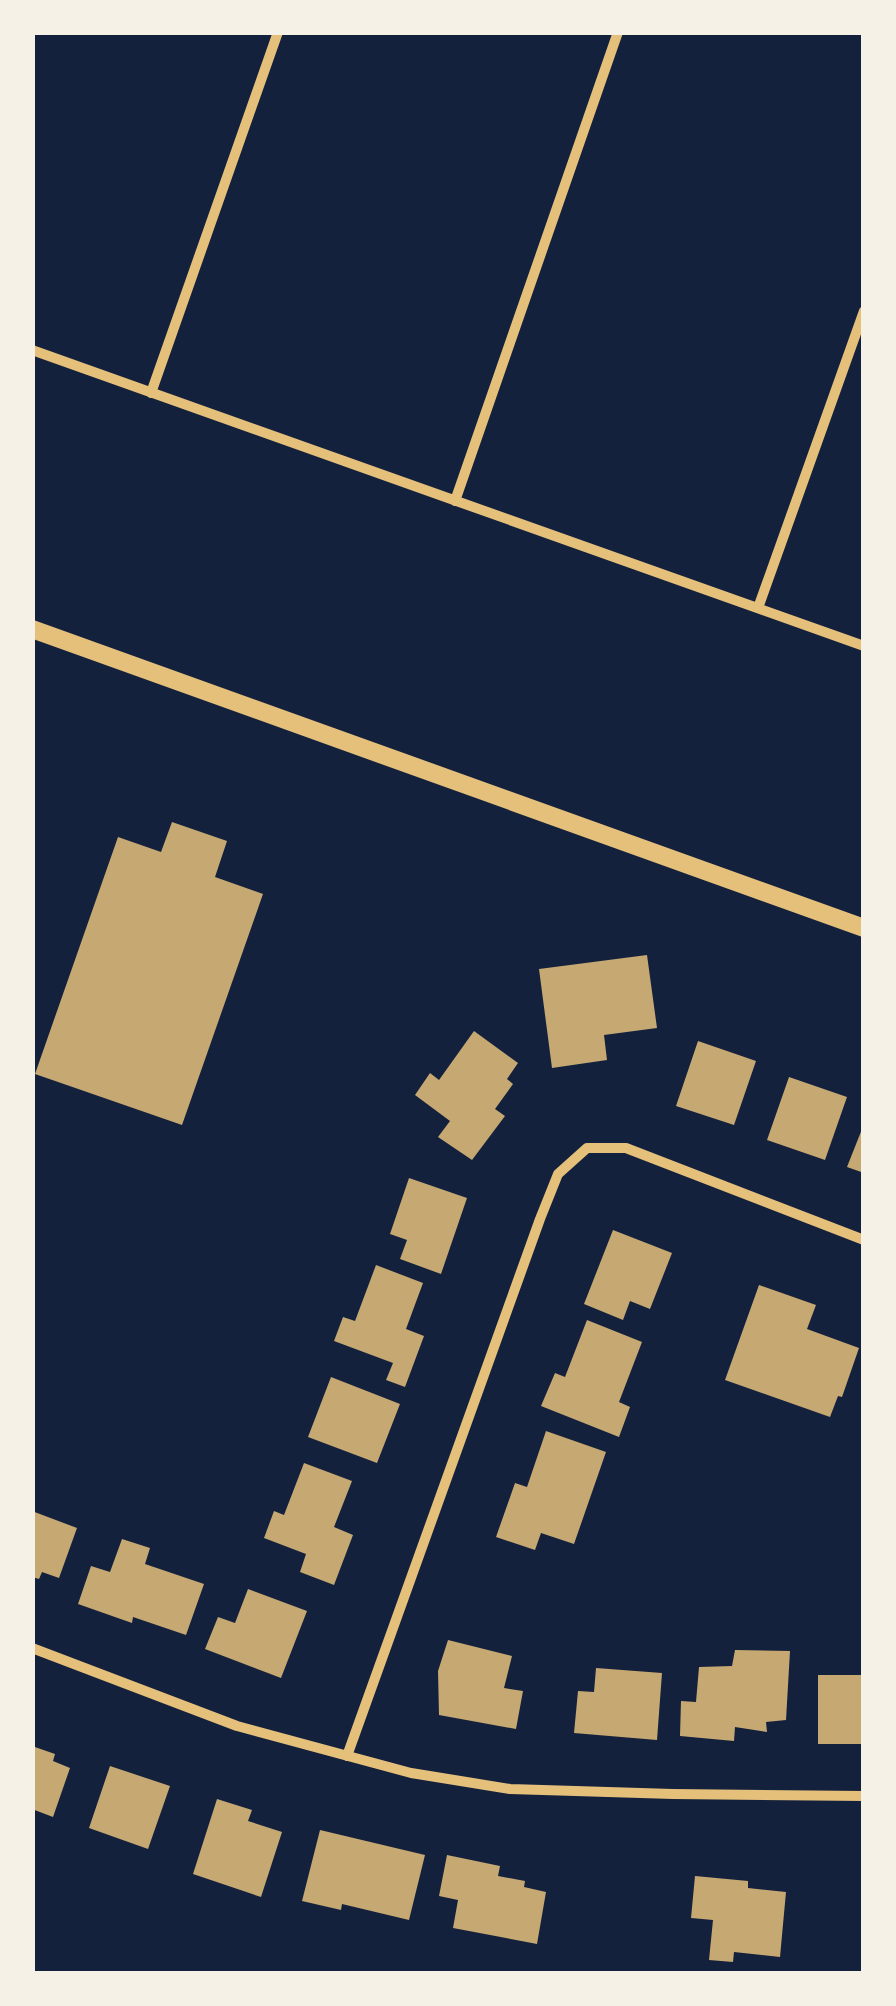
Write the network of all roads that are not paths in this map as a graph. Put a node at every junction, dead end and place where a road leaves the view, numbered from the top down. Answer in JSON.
{"nodes":[{"id":1,"x":278,"y":32,"type":"edge"},
{"id":2,"x":618,"y":32,"type":"edge"},
{"id":3,"x":864,"y":311,"type":"edge"},
{"id":4,"x":32,"y":350,"type":"edge"},
{"id":5,"x":151,"y":392,"type":"junction"},
{"id":6,"x":455,"y":501,"type":"junction"},
{"id":7,"x":758,"y":608,"type":"junction"},
{"id":8,"x":32,"y":629,"type":"edge"},
{"id":9,"x":864,"y":646,"type":"edge"},
{"id":10,"x":864,"y":928,"type":"edge"},
{"id":11,"x":864,"y":1240,"type":"edge"},
{"id":12,"x":32,"y":1648,"type":"edge"},
{"id":13,"x":347,"y":1756,"type":"junction"},
{"id":14,"x":864,"y":1796,"type":"edge"}],
"edges":[{"from":1,"to":5,"type":"street"},
{"from":2,"to":6,"type":"street"},
{"from":3,"to":7,"type":"street"},
{"from":4,"to":5,"type":"street"},
{"from":5,"to":6,"type":"street"},
{"from":6,"to":7,"type":"street"},
{"from":7,"to":9,"type":"street"},
{"from":8,"to":10,"type":"street"},
{"from":11,"to":13,"type":"street"},
{"from":12,"to":13,"type":"street"},
{"from":13,"to":14,"type":"street"}]}
